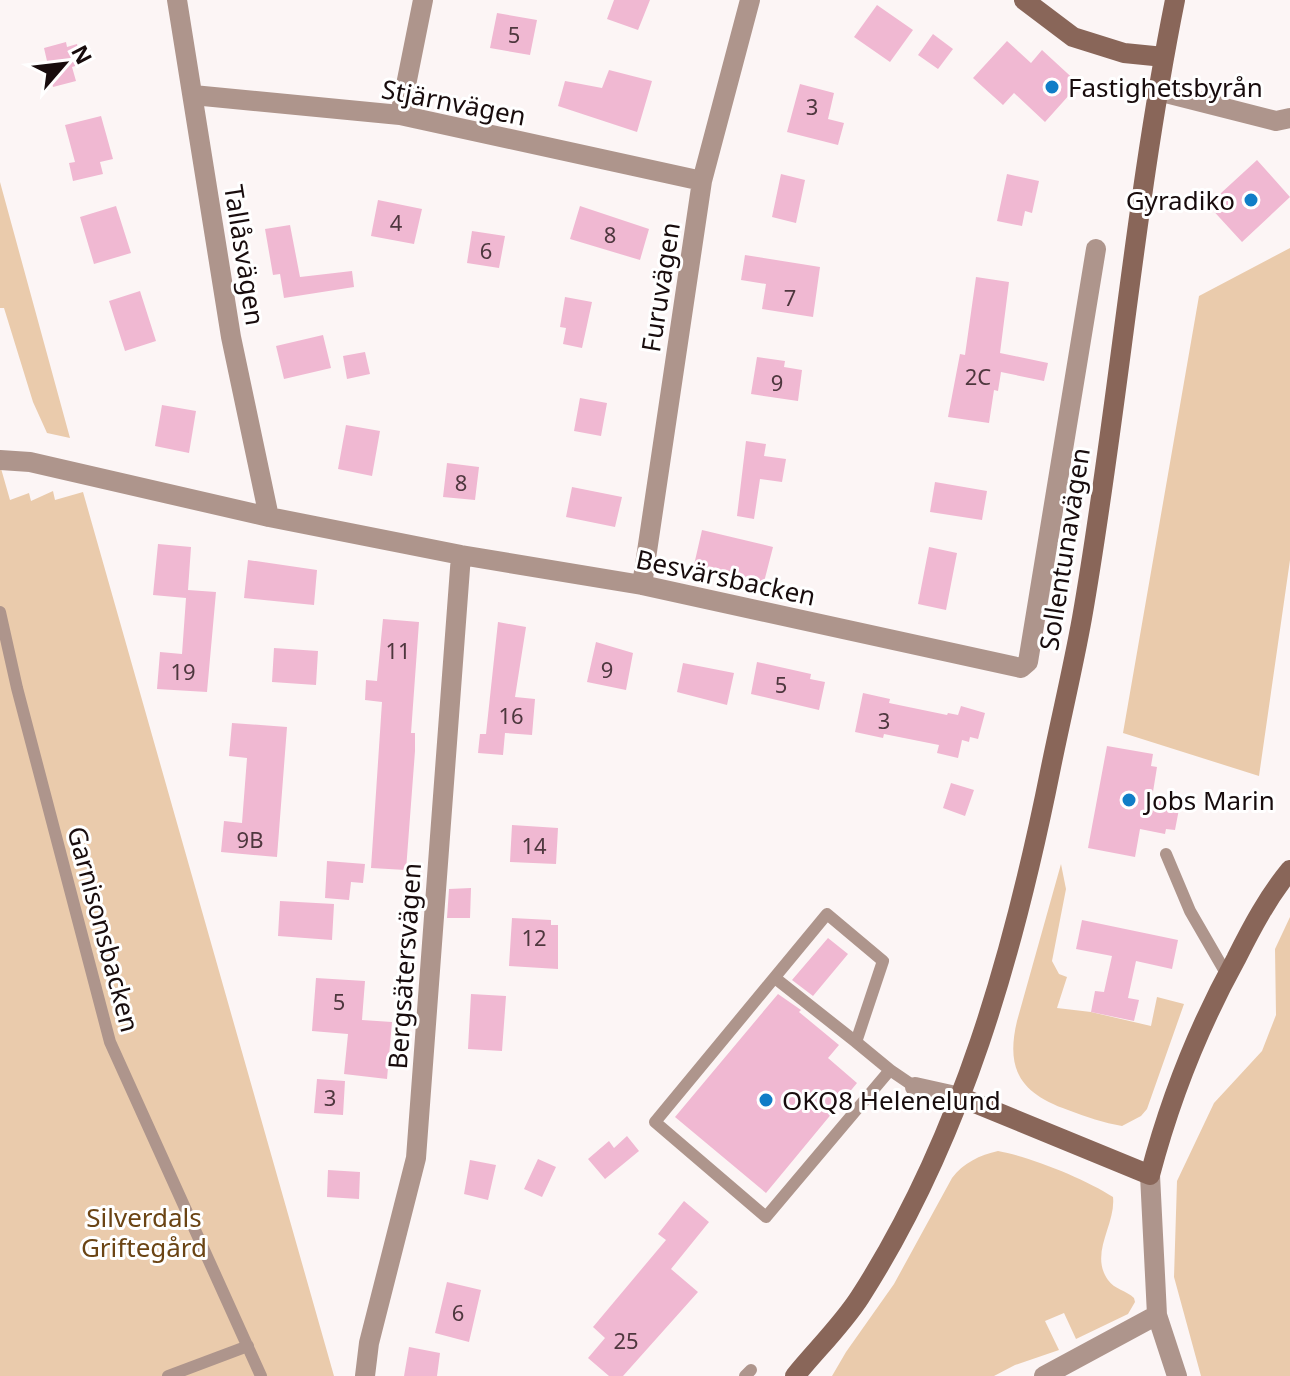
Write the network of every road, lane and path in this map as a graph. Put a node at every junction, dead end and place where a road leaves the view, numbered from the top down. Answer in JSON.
{"nodes":[{"id":1,"x":177,"y":0,"type":"edge"},
{"id":2,"x":423,"y":0,"type":"edge"},
{"id":3,"x":750,"y":0,"type":"edge"},
{"id":4,"x":1024,"y":0,"type":"edge"},
{"id":5,"x":1175,"y":0,"type":"edge"},
{"id":6,"x":1164,"y":57,"type":"junction"},
{"id":7,"x":1158,"y":91,"type":"junction"},
{"id":8,"x":193,"y":95,"type":"junction"},
{"id":9,"x":400,"y":115,"type":"junction"},
{"id":10,"x":1290,"y":118,"type":"edge"},
{"id":11,"x":702,"y":181,"type":"junction"},
{"id":12,"x":1096,"y":249,"type":"dead end"},
{"id":13,"x":0,"y":460,"type":"edge"},
{"id":14,"x":269,"y":517,"type":"junction"},
{"id":15,"x":461,"y":555,"type":"junction"},
{"id":16,"x":642,"y":585,"type":"junction"},
{"id":17,"x":0,"y":612,"type":"edge"},
{"id":18,"x":1166,"y":854,"type":"dead end"},
{"id":19,"x":1290,"y":870,"type":"edge"},
{"id":20,"x":1227,"y":975,"type":"junction"},
{"id":21,"x":775,"y":978,"type":"junction"},
{"id":22,"x":856,"y":1042,"type":"junction"},
{"id":23,"x":890,"y":1070,"type":"junction"},
{"id":24,"x":915,"y":1087,"type":"joint"},
{"id":25,"x":960,"y":1097,"type":"junction"},
{"id":26,"x":1150,"y":1175,"type":"junction"},
{"id":27,"x":1157,"y":1315,"type":"junction"},
{"id":28,"x":248,"y":1346,"type":"junction"},
{"id":29,"x":168,"y":1376,"type":"edge"},
{"id":30,"x":261,"y":1376,"type":"edge"},
{"id":31,"x":365,"y":1376,"type":"edge"},
{"id":32,"x":795,"y":1376,"type":"edge"},
{"id":33,"x":1044,"y":1376,"type":"edge"},
{"id":34,"x":1177,"y":1376,"type":"edge"}],
"edges":[{"from":1,"to":8,"type":"street","name":"Tallåsvägen"},
{"from":2,"to":9,"type":"street"},
{"from":3,"to":11,"type":"street","name":"Furuvägen"},
{"from":4,"to":6,"type":"street"},
{"from":5,"to":6,"type":"street","name":"Sollentunavägen"},
{"from":6,"to":7,"type":"street","name":"Sollentunavägen"},
{"from":7,"to":10,"type":"street"},
{"from":7,"to":25,"type":"street","name":"Sollentunavägen"},
{"from":8,"to":9,"type":"street","name":"Stjärnvägen"},
{"from":8,"to":14,"type":"street","name":"Tallåsvägen"},
{"from":9,"to":11,"type":"street","name":"Stjärnvägen"},
{"from":11,"to":16,"type":"street","name":"Furuvägen"},
{"from":12,"to":16,"type":"street","name":"Besvärsbacken"},
{"from":13,"to":14,"type":"street","name":"Besvärsbacken"},
{"from":14,"to":15,"type":"street","name":"Besvärsbacken"},
{"from":15,"to":16,"type":"street","name":"Besvärsbacken"},
{"from":15,"to":31,"type":"street","name":"Bergsätersvägen"},
{"from":17,"to":28,"type":"lane","name":"Garnisonsbacken"},
{"from":18,"to":20,"type":"lane"},
{"from":19,"to":20,"type":"street"},
{"from":20,"to":26,"type":"street"},
{"from":21,"to":22,"type":"lane"},
{"from":21,"to":22,"type":"lane"},
{"from":21,"to":23,"type":"lane"},
{"from":22,"to":23,"type":"lane"},
{"from":23,"to":24,"type":"lane"},
{"from":24,"to":25,"type":"street"},
{"from":25,"to":26,"type":"street"},
{"from":25,"to":32,"type":"street","name":"Sollentunavägen"},
{"from":26,"to":27,"type":"street"},
{"from":27,"to":33,"type":"street"},
{"from":27,"to":34,"type":"street"},
{"from":28,"to":29,"type":"lane"},
{"from":28,"to":30,"type":"lane","name":"Garnisonsbacken"}]}
